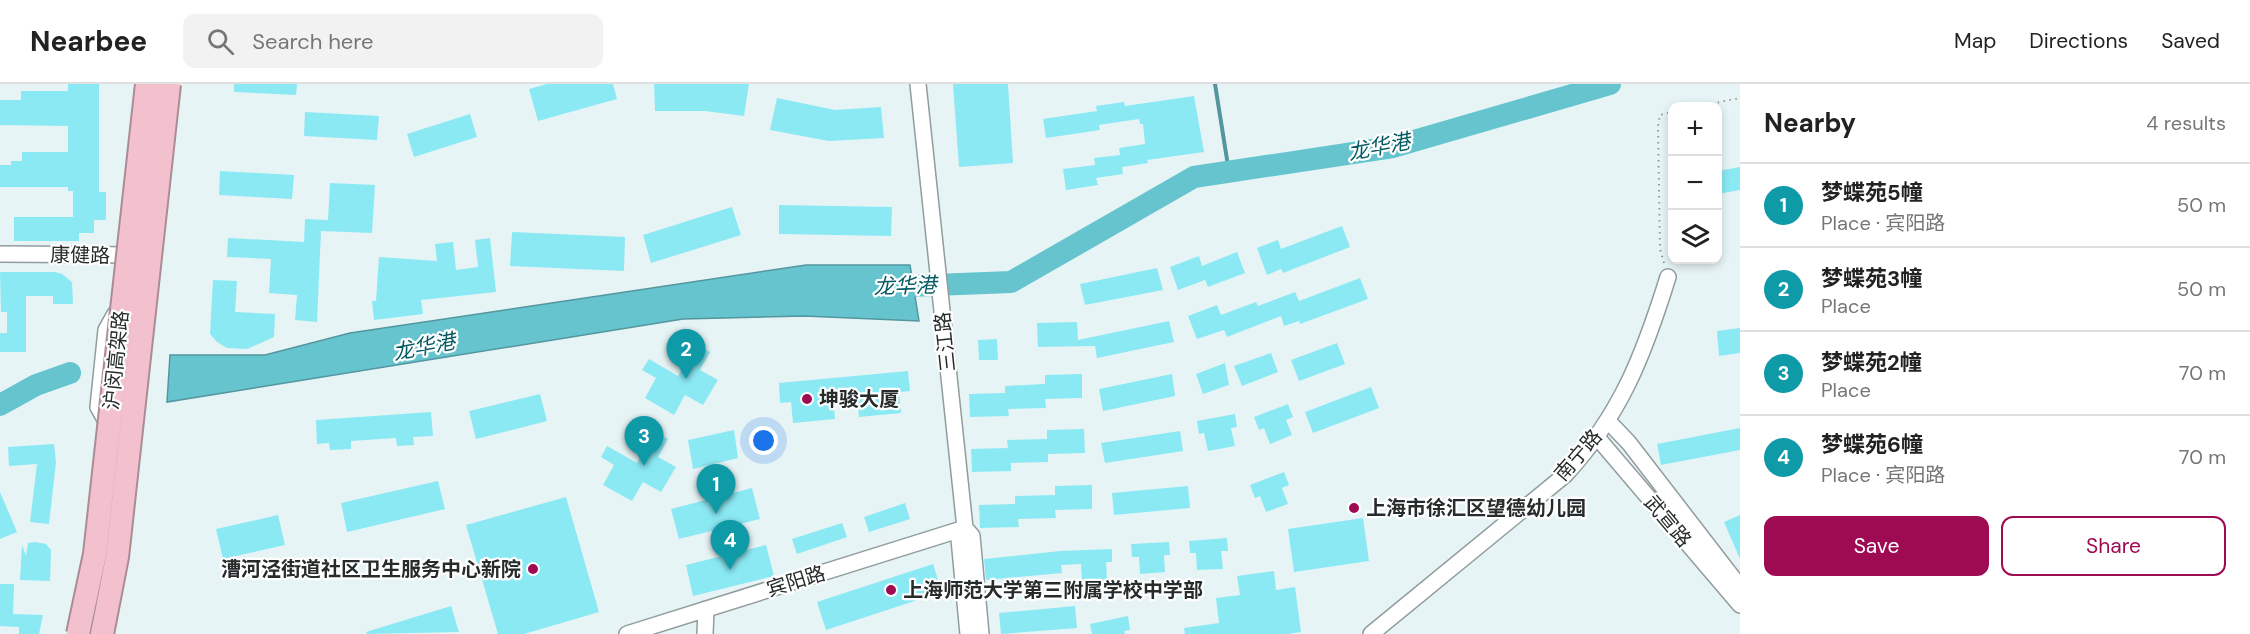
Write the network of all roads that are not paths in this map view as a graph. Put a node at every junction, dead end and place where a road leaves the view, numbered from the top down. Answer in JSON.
{"nodes":[{"id":1,"x":147,"y":84,"type":"edge"},
{"id":2,"x":169,"y":84,"type":"edge"},
{"id":3,"x":918,"y":84,"type":"edge"},
{"id":4,"x":0,"y":254,"type":"edge"},
{"id":5,"x":159,"y":255,"type":"dead end"},
{"id":6,"x":1668,"y":277,"type":"road end"},
{"id":7,"x":115,"y":314,"type":"dead end"},
{"id":8,"x":104,"y":418,"type":"dead end"},
{"id":9,"x":1608,"y":421,"type":"junction"},
{"id":10,"x":1596,"y":436,"type":"junction"},
{"id":11,"x":965,"y":528,"type":"junction"},
{"id":12,"x":1740,"y":587,"type":"edge"},
{"id":13,"x":1740,"y":605,"type":"edge"},
{"id":14,"x":706,"y":609,"type":"junction"},
{"id":15,"x":78,"y":634,"type":"edge"},
{"id":16,"x":102,"y":634,"type":"edge"},
{"id":17,"x":627,"y":634,"type":"edge"},
{"id":18,"x":705,"y":634,"type":"edge"},
{"id":19,"x":968,"y":634,"type":"edge"},
{"id":20,"x":981,"y":634,"type":"edge"},
{"id":21,"x":1371,"y":634,"type":"edge"}],
"edges":[{"from":1,"to":15,"type":"highway","name":"沪闵高架路","bridge":true},
{"from":2,"to":16,"type":"highway","name":"沪闵高架路","bridge":true},
{"from":3,"to":11,"type":"street","name":"三江路"},
{"from":4,"to":5,"type":"street","name":"康健路"},
{"from":6,"to":9,"type":"street","name":"南宁路"},
{"from":7,"to":8,"type":"street"},
{"from":9,"to":10,"type":"street","name":"南宁路"},
{"from":9,"to":12,"type":"street"},
{"from":10,"to":13,"type":"street","name":"武宣路"},
{"from":10,"to":21,"type":"street","name":"南宁路"},
{"from":11,"to":14,"type":"street","name":"宾阳路"},
{"from":11,"to":19,"type":"street","name":"三江路"},
{"from":11,"to":20,"type":"street","name":"三江路"},
{"from":14,"to":17,"type":"street","name":"宾阳路"},
{"from":14,"to":18,"type":"street"}]}
